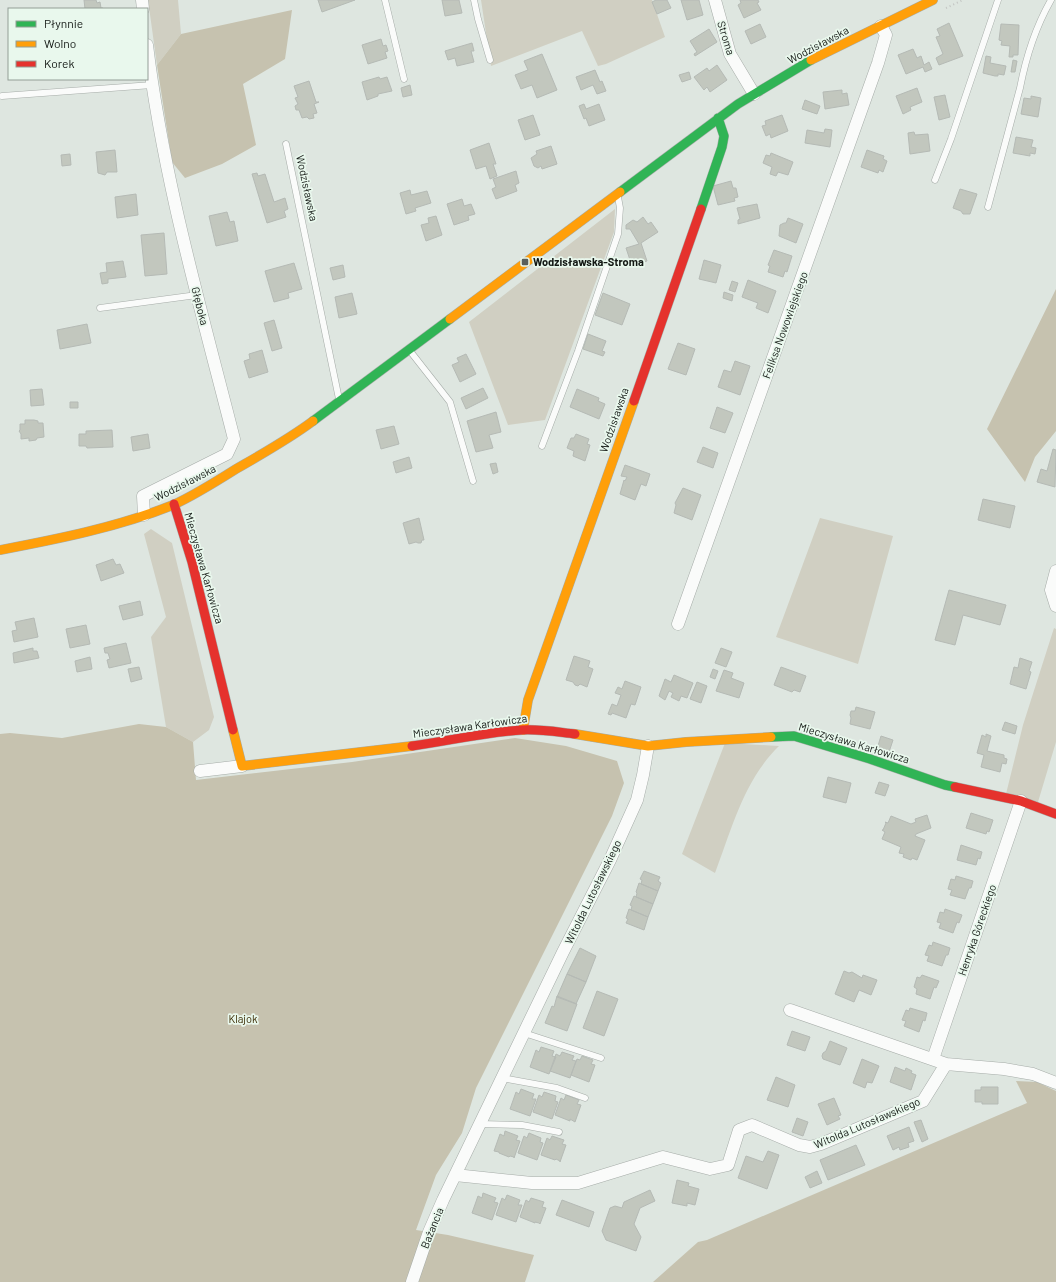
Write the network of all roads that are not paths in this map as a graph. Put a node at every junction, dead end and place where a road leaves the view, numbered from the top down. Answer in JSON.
{"nodes":[{"id":1,"x":385,"y":0,"type":"edge"},
{"id":2,"x":474,"y":0,"type":"edge"},
{"id":3,"x":715,"y":0,"type":"edge"},
{"id":4,"x":933,"y":0,"type":"edge"},
{"id":5,"x":998,"y":0,"type":"edge"},
{"id":6,"x":1051,"y":0,"type":"edge"},
{"id":7,"x":881,"y":26,"type":"junction"},
{"id":8,"x":148,"y":53,"type":"edge"},
{"id":9,"x":490,"y":60,"type":"dead end"},
{"id":10,"x":404,"y":79,"type":"dead end"},
{"id":11,"x":152,"y":86,"type":"junction"},
{"id":12,"x":754,"y":94,"type":"junction"},
{"id":13,"x":2,"y":96,"type":"dead end"},
{"id":14,"x":718,"y":118,"type":"junction"},
{"id":15,"x":286,"y":144,"type":"dead end"},
{"id":16,"x":935,"y":180,"type":"dead end"},
{"id":17,"x":617,"y":193,"type":"junction"},
{"id":18,"x":988,"y":207,"type":"dead end"},
{"id":19,"x":197,"y":296,"type":"junction"},
{"id":20,"x":100,"y":308,"type":"dead end"},
{"id":21,"x":409,"y":349,"type":"junction"},
{"id":22,"x":339,"y":401,"type":"junction"},
{"id":23,"x":542,"y":446,"type":"dead end"},
{"id":24,"x":473,"y":481,"type":"dead end"},
{"id":25,"x":174,"y":504,"type":"junction"},
{"id":26,"x":144,"y":515,"type":"junction"},
{"id":27,"x":0,"y":550,"type":"edge"},
{"id":28,"x":1056,"y":571,"type":"edge"},
{"id":29,"x":1056,"y":606,"type":"edge"},
{"id":30,"x":678,"y":624,"type":"dead end"},
{"id":31,"x":523,"y":730,"type":"junction"},
{"id":32,"x":648,"y":746,"type":"junction"},
{"id":33,"x":242,"y":766,"type":"junction"},
{"id":34,"x":200,"y":771,"type":"dead end"},
{"id":35,"x":1021,"y":801,"type":"junction"},
{"id":36,"x":1056,"y":814,"type":"edge"},
{"id":37,"x":790,"y":1010,"type":"dead end"},
{"id":38,"x":524,"y":1033,"type":"junction"},
{"id":39,"x":601,"y":1058,"type":"dead end"},
{"id":40,"x":933,"y":1059,"type":"junction"},
{"id":41,"x":946,"y":1064,"type":"junction"},
{"id":42,"x":502,"y":1078,"type":"junction"},
{"id":43,"x":1056,"y":1083,"type":"edge"},
{"id":44,"x":585,"y":1098,"type":"dead end"},
{"id":45,"x":480,"y":1124,"type":"junction"},
{"id":46,"x":559,"y":1132,"type":"dead end"},
{"id":47,"x":455,"y":1175,"type":"junction"},
{"id":48,"x":412,"y":1282,"type":"edge"}],
"edges":[{"from":1,"to":10,"type":"lane"},
{"from":2,"to":9,"type":"lane"},
{"from":3,"to":12,"type":"street","name":"Stroma"},
{"from":4,"to":7,"type":"street","name":"Wodzisławska"},
{"from":5,"to":16,"type":"lane"},
{"from":6,"to":18,"type":"lane"},
{"from":7,"to":12,"type":"street","name":"Wodzisławska"},
{"from":7,"to":30,"type":"street","name":"Feliksa Nowowiejskiego"},
{"from":8,"to":11,"type":"street","name":"Głęboka"},
{"from":11,"to":13,"type":"lane"},
{"from":11,"to":19,"type":"street","name":"Głęboka"},
{"from":12,"to":14,"type":"street","name":"Wodzisławska"},
{"from":14,"to":17,"type":"street","name":"Wodzisławska"},
{"from":14,"to":31,"type":"street","name":"Wodzisławska"},
{"from":15,"to":22,"type":"lane","name":"Wodzisławska"},
{"from":17,"to":21,"type":"street","name":"Wodzisławska"},
{"from":17,"to":23,"type":"lane"},
{"from":19,"to":20,"type":"lane"},
{"from":19,"to":26,"type":"street","name":"Głęboka"},
{"from":21,"to":22,"type":"street","name":"Wodzisławska"},
{"from":21,"to":24,"type":"lane"},
{"from":22,"to":25,"type":"street","name":"Wodzisławska"},
{"from":25,"to":26,"type":"street","name":"Wodzisławska"},
{"from":25,"to":33,"type":"street","name":"Mieczysława Karłowicza"},
{"from":26,"to":27,"type":"street","name":"Wodzisławska"},
{"from":28,"to":29,"type":"street"},
{"from":31,"to":32,"type":"street","name":"Mieczysława Karłowicza"},
{"from":31,"to":33,"type":"street","name":"Mieczysława Karłowicza"},
{"from":32,"to":35,"type":"street","name":"Mieczysława Karłowicza"},
{"from":32,"to":38,"type":"street","name":"Witolda Lutosławskiego"},
{"from":33,"to":34,"type":"street"},
{"from":35,"to":36,"type":"street","name":"Mieczysława Karłowicza"},
{"from":35,"to":40,"type":"street","name":"Henryka Góreckiego"},
{"from":37,"to":40,"type":"street"},
{"from":38,"to":39,"type":"lane"},
{"from":38,"to":42,"type":"street","name":"Witolda Lutosławskiego"},
{"from":40,"to":41,"type":"street"},
{"from":41,"to":43,"type":"street"},
{"from":41,"to":47,"type":"street","name":"Witolda Lutosławskiego"},
{"from":42,"to":44,"type":"lane"},
{"from":42,"to":45,"type":"street","name":"Witolda Lutosławskiego"},
{"from":45,"to":46,"type":"lane"},
{"from":45,"to":47,"type":"street","name":"Witolda Lutosławskiego"},
{"from":47,"to":48,"type":"street","name":"Bażancia"}]}
